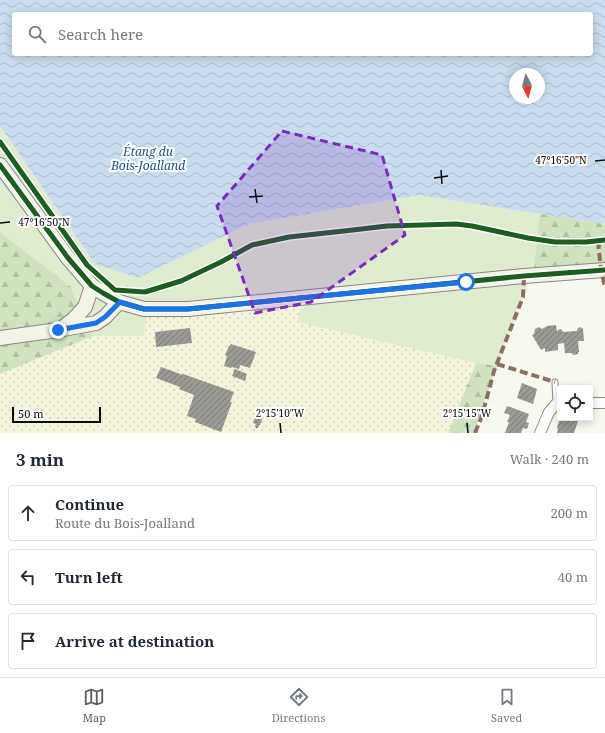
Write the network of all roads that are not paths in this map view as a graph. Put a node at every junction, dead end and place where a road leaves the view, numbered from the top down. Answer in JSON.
{"nodes":[{"id":1,"x":0,"y":165,"type":"edge"},
{"id":2,"x":605,"y":270,"type":"edge"},
{"id":3,"x":92,"y":286,"type":"junction"},
{"id":4,"x":120,"y":302,"type":"junction"},
{"id":5,"x":58,"y":330,"type":"junction"},
{"id":6,"x":0,"y":338,"type":"edge"},
{"id":7,"x":555,"y":382,"type":"dead end"},
{"id":8,"x":557,"y":397,"type":"edge"},
{"id":9,"x":605,"y":402,"type":"edge"},
{"id":10,"x":593,"y":403,"type":"edge"},
{"id":11,"x":557,"y":405,"type":"edge"},
{"id":12,"x":540,"y":433,"type":"edge"}],
"edges":[{"from":1,"to":3,"type":"street"},
{"from":2,"to":4,"type":"street"},
{"from":3,"to":4,"type":"street"},
{"from":3,"to":5,"type":"street"},
{"from":4,"to":5,"type":"street"},
{"from":5,"to":6,"type":"street"},
{"from":7,"to":8,"type":"lane"},
{"from":9,"to":10,"type":"street"},
{"from":11,"to":12,"type":"street"}]}
